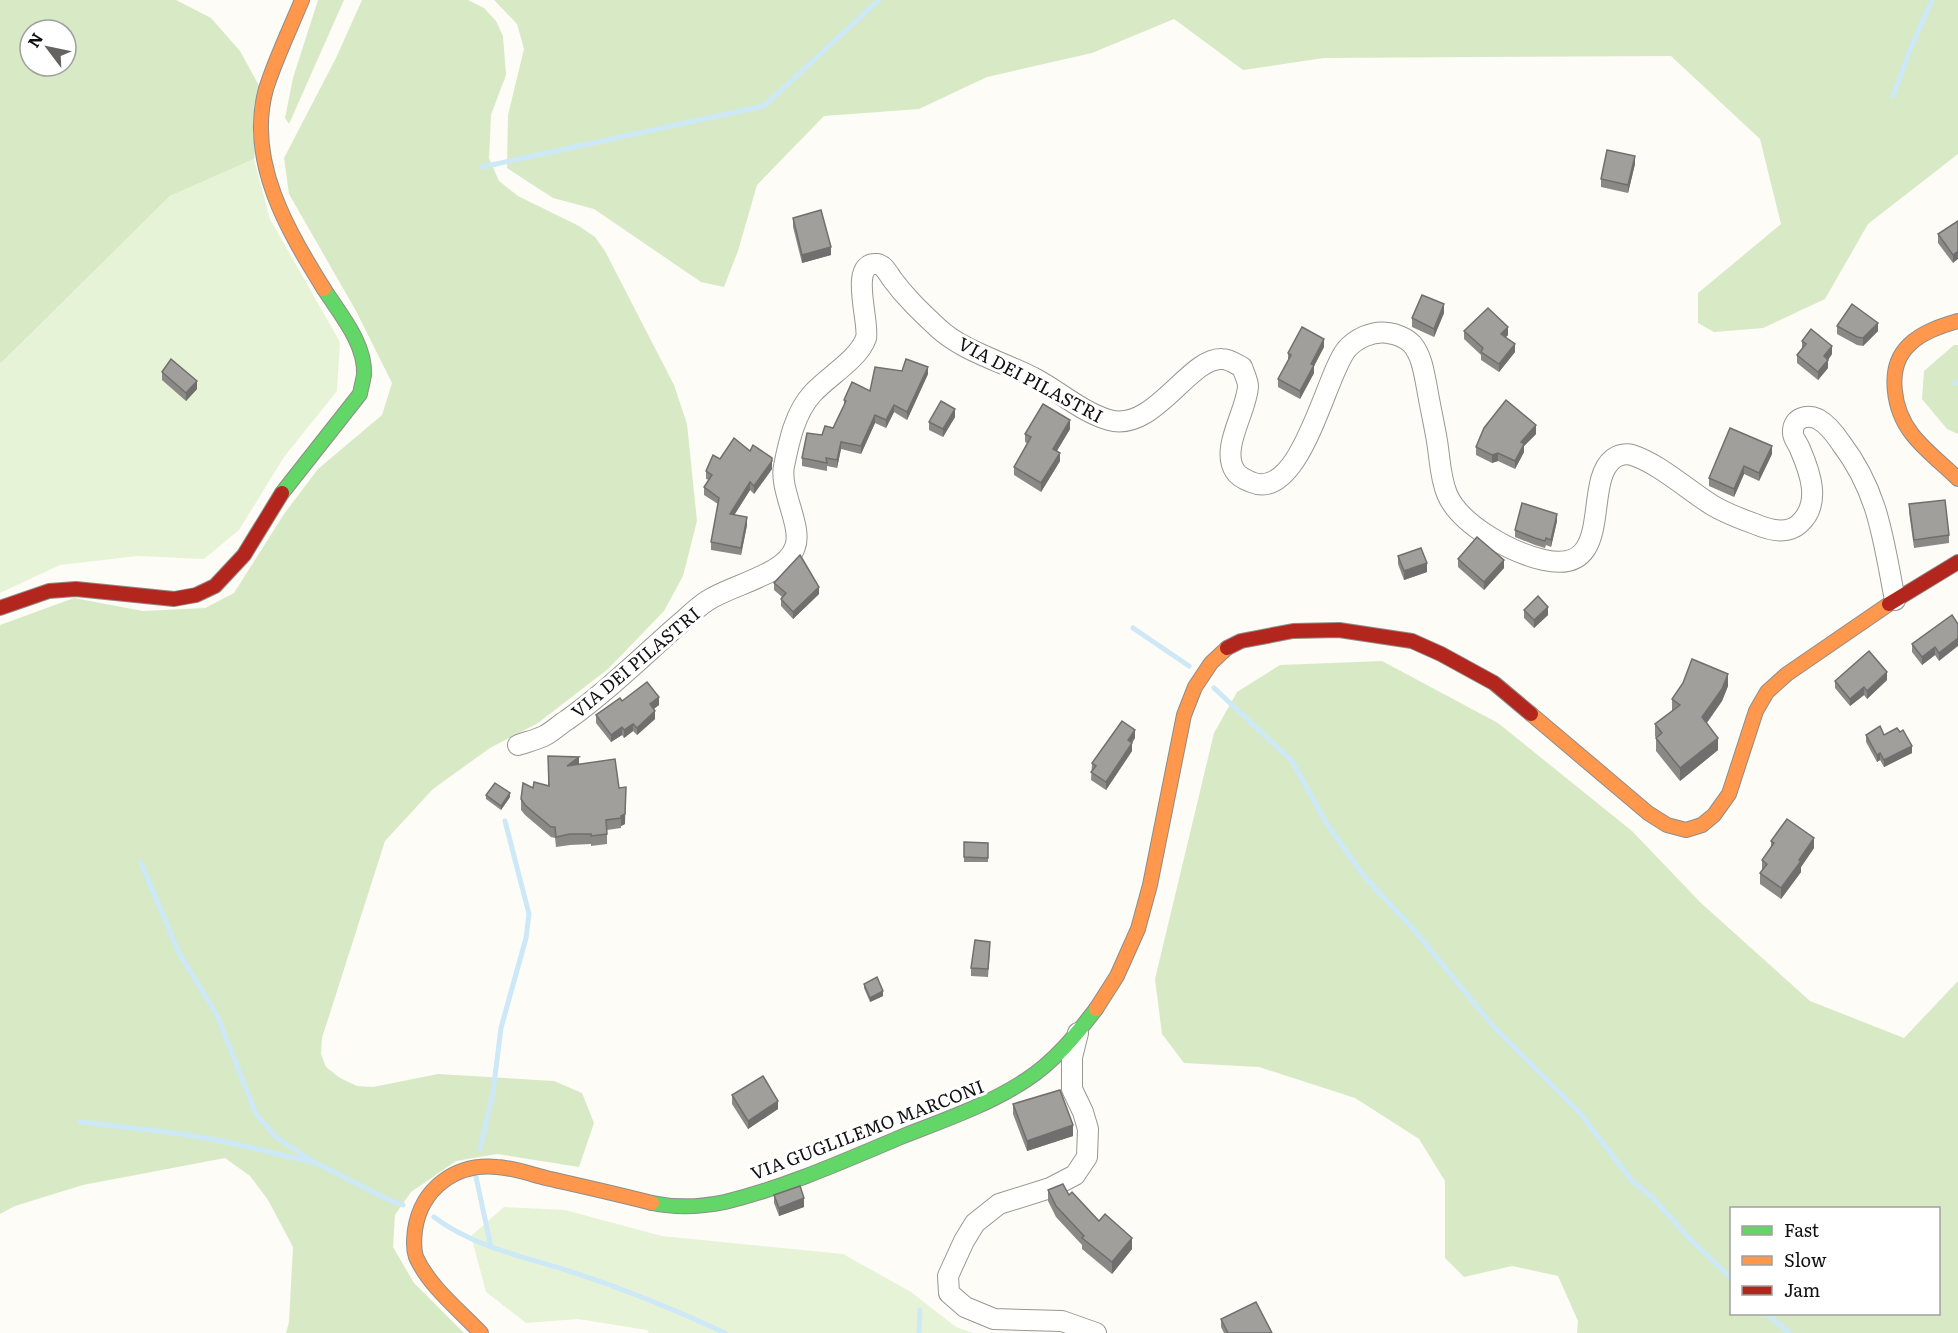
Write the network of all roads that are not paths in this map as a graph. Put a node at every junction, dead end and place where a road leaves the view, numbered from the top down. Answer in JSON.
{"nodes":[{"id":1,"x":302,"y":0,"type":"edge"},
{"id":2,"x":1958,"y":321,"type":"edge"},
{"id":3,"x":1958,"y":479,"type":"edge"},
{"id":4,"x":1958,"y":562,"type":"edge"},
{"id":5,"x":1895,"y":600,"type":"junction"},
{"id":6,"x":0,"y":608,"type":"edge"},
{"id":7,"x":518,"y":745,"type":"dead end"},
{"id":8,"x":1078,"y":1031,"type":"junction"},
{"id":9,"x":481,"y":1333,"type":"edge"},
{"id":10,"x":1096,"y":1333,"type":"edge"}],
"edges":[{"from":1,"to":6,"type":"street"},
{"from":2,"to":3,"type":"street"},
{"from":4,"to":5,"type":"street"},
{"from":5,"to":7,"type":"street","name":"VIA DEI PILASTRI"},
{"from":5,"to":8,"type":"street","name":"VIA GUGLILEMO MARCONI"},
{"from":8,"to":9,"type":"street","name":"VIA GUGLILEMO MARCONI"},
{"from":8,"to":10,"type":"street"}]}
